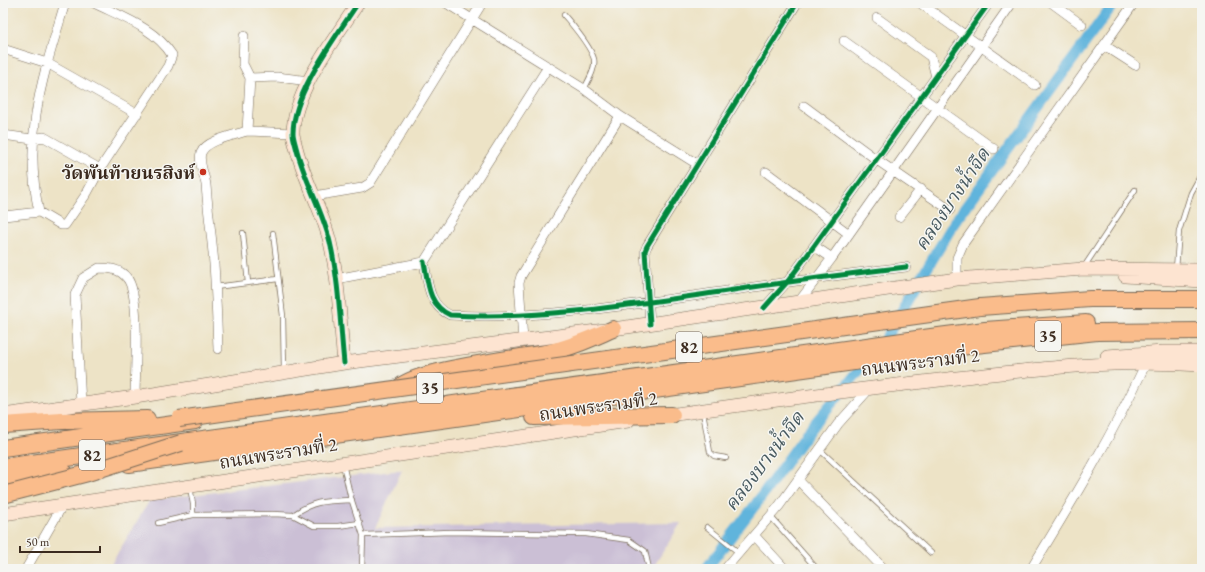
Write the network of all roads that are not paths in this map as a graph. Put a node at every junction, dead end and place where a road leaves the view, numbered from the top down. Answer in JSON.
{"nodes":[{"id":1,"x":65,"y":3,"type":"edge"},
{"id":2,"x":94,"y":3,"type":"edge"},
{"id":3,"x":358,"y":3,"type":"edge"},
{"id":4,"x":446,"y":3,"type":"edge"},
{"id":5,"x":482,"y":3,"type":"edge"},
{"id":6,"x":797,"y":3,"type":"edge"},
{"id":7,"x":920,"y":3,"type":"edge"},
{"id":8,"x":989,"y":3,"type":"edge"},
{"id":9,"x":1012,"y":3,"type":"edge"},
{"id":10,"x":1052,"y":3,"type":"edge"},
{"id":11,"x":1134,"y":3,"type":"edge"},
{"id":12,"x":564,"y":15,"type":"dead end"},
{"id":13,"x":877,"y":18,"type":"dead end"},
{"id":14,"x":472,"y":19,"type":"junction"},
{"id":15,"x":1082,"y":25,"type":"dead end"},
{"id":16,"x":244,"y":36,"type":"dead end"},
{"id":17,"x":965,"y":36,"type":"junction"},
{"id":18,"x":844,"y":41,"type":"dead end"},
{"id":19,"x":1104,"y":45,"type":"junction"},
{"id":20,"x":981,"y":47,"type":"junction"},
{"id":21,"x":3,"y":49,"type":"edge"},
{"id":22,"x":47,"y":62,"type":"junction"},
{"id":23,"x":1135,"y":65,"type":"dead end"},
{"id":24,"x":548,"y":67,"type":"junction"},
{"id":25,"x":936,"y":77,"type":"junction"},
{"id":26,"x":250,"y":78,"type":"junction"},
{"id":27,"x":310,"y":81,"type":"junction"},
{"id":28,"x":1035,"y":86,"type":"dead end"},
{"id":29,"x":584,"y":89,"type":"junction"},
{"id":30,"x":922,"y":97,"type":"junction"},
{"id":31,"x":804,"y":106,"type":"dead end"},
{"id":32,"x":938,"y":108,"type":"junction"},
{"id":33,"x":137,"y":114,"type":"junction"},
{"id":34,"x":620,"y":116,"type":"junction"},
{"id":35,"x":247,"y":131,"type":"junction"},
{"id":36,"x":293,"y":133,"type":"junction"},
{"id":37,"x":3,"y":135,"type":"edge"},
{"id":38,"x":32,"y":139,"type":"junction"},
{"id":39,"x":994,"y":149,"type":"dead end"},
{"id":40,"x":876,"y":160,"type":"junction"},
{"id":41,"x":697,"y":164,"type":"junction"},
{"id":42,"x":100,"y":169,"type":"junction"},
{"id":43,"x":893,"y":171,"type":"junction"},
{"id":44,"x":766,"y":172,"type":"dead end"},
{"id":45,"x":1202,"y":173,"type":"edge"},
{"id":46,"x":921,"y":189,"type":"junction"},
{"id":47,"x":1135,"y":190,"type":"dead end"},
{"id":48,"x":314,"y":196,"type":"junction"},
{"id":49,"x":950,"y":210,"type":"dead end"},
{"id":50,"x":39,"y":212,"type":"junction"},
{"id":51,"x":4,"y":216,"type":"dead end"},
{"id":52,"x":899,"y":217,"type":"dead end"},
{"id":53,"x":831,"y":222,"type":"junction"},
{"id":54,"x":243,"y":233,"type":"dead end"},
{"id":55,"x":273,"y":233,"type":"dead end"},
{"id":56,"x":849,"y":234,"type":"junction"},
{"id":57,"x":814,"y":246,"type":"junction"},
{"id":58,"x":832,"y":258,"type":"junction"},
{"id":59,"x":424,"y":262,"type":"junction"},
{"id":60,"x":906,"y":266,"type":"dead end"},
{"id":61,"x":1083,"y":269,"type":"junction"},
{"id":62,"x":1176,"y":269,"type":"junction"},
{"id":63,"x":1202,"y":270,"type":"edge"},
{"id":64,"x":1038,"y":271,"type":"junction"},
{"id":65,"x":278,"y":278,"type":"junction"},
{"id":66,"x":816,"y":278,"type":"junction"},
{"id":67,"x":336,"y":279,"type":"junction"},
{"id":68,"x":957,"y":279,"type":"junction"},
{"id":69,"x":788,"y":281,"type":"junction"},
{"id":70,"x":1202,"y":281,"type":"edge"},
{"id":71,"x":248,"y":283,"type":"junction"},
{"id":72,"x":215,"y":287,"type":"junction"},
{"id":73,"x":1202,"y":299,"type":"edge"},
{"id":74,"x":649,"y":302,"type":"junction"},
{"id":75,"x":798,"y":303,"type":"junction"},
{"id":76,"x":764,"y":308,"type":"junction"},
{"id":77,"x":523,"y":316,"type":"junction"},
{"id":78,"x":1202,"y":323,"type":"edge"},
{"id":79,"x":650,"y":324,"type":"junction"},
{"id":80,"x":613,"y":330,"type":"junction"},
{"id":81,"x":1202,"y":331,"type":"edge"},
{"id":82,"x":523,"y":340,"type":"junction"},
{"id":83,"x":218,"y":349,"type":"dead end"},
{"id":84,"x":1202,"y":352,"type":"edge"},
{"id":85,"x":1146,"y":362,"type":"junction"},
{"id":86,"x":344,"y":363,"type":"junction"},
{"id":87,"x":1202,"y":365,"type":"edge"},
{"id":88,"x":1038,"y":368,"type":"junction"},
{"id":89,"x":284,"y":373,"type":"junction"},
{"id":90,"x":865,"y":388,"type":"junction"},
{"id":91,"x":395,"y":393,"type":"junction"},
{"id":92,"x":135,"y":397,"type":"junction"},
{"id":93,"x":81,"y":404,"type":"junction"},
{"id":94,"x":703,"y":410,"type":"junction"},
{"id":95,"x":3,"y":415,"type":"edge"},
{"id":96,"x":672,"y":415,"type":"junction"},
{"id":97,"x":179,"y":419,"type":"junction"},
{"id":98,"x":3,"y":425,"type":"edge"},
{"id":99,"x":409,"y":425,"type":"junction"},
{"id":100,"x":181,"y":442,"type":"junction"},
{"id":101,"x":3,"y":444,"type":"edge"},
{"id":102,"x":3,"y":448,"type":"edge"},
{"id":103,"x":820,"y":450,"type":"junction"},
{"id":104,"x":726,"y":458,"type":"dead end"},
{"id":105,"x":343,"y":463,"type":"junction"},
{"id":106,"x":3,"y":467,"type":"edge"},
{"id":107,"x":799,"y":481,"type":"junction"},
{"id":108,"x":3,"y":482,"type":"edge"},
{"id":109,"x":190,"y":487,"type":"junction"},
{"id":110,"x":3,"y":495,"type":"edge"},
{"id":111,"x":352,"y":500,"type":"junction"},
{"id":112,"x":62,"y":506,"type":"junction"},
{"id":113,"x":3,"y":514,"type":"edge"},
{"id":114,"x":192,"y":515,"type":"junction"},
{"id":115,"x":293,"y":515,"type":"junction"},
{"id":116,"x":770,"y":516,"type":"junction"},
{"id":117,"x":158,"y":523,"type":"dead end"},
{"id":118,"x":360,"y":524,"type":"junction"},
{"id":119,"x":707,"y":527,"type":"dead end"},
{"id":120,"x":363,"y":535,"type":"junction"},
{"id":121,"x":754,"y":535,"type":"junction"},
{"id":122,"x":735,"y":549,"type":"junction"},
{"id":123,"x":931,"y":553,"type":"dead end"},
{"id":124,"x":26,"y":569,"type":"edge"},
{"id":125,"x":362,"y":569,"type":"edge"},
{"id":126,"x":649,"y":569,"type":"edge"},
{"id":127,"x":725,"y":569,"type":"edge"},
{"id":128,"x":785,"y":569,"type":"edge"},
{"id":129,"x":817,"y":569,"type":"edge"},
{"id":130,"x":884,"y":569,"type":"edge"},
{"id":131,"x":1031,"y":569,"type":"edge"}],
"edges":[{"from":1,"to":22,"type":"street"},
{"from":2,"to":33,"type":"street"},
{"from":3,"to":27,"type":"main road"},
{"from":4,"to":14,"type":"street"},
{"from":5,"to":14,"type":"street"},
{"from":6,"to":41,"type":"street"},
{"from":7,"to":17,"type":"street"},
{"from":8,"to":17,"type":"street"},
{"from":9,"to":20,"type":"street"},
{"from":10,"to":15,"type":"street"},
{"from":11,"to":19,"type":"street"},
{"from":12,"to":29,"type":"lane"},
{"from":13,"to":25,"type":"street"},
{"from":14,"to":24,"type":"street"},
{"from":14,"to":48,"type":"street"},
{"from":16,"to":26,"type":"street"},
{"from":17,"to":20,"type":"street"},
{"from":17,"to":25,"type":"street"},
{"from":18,"to":30,"type":"street"},
{"from":19,"to":23,"type":"street"},
{"from":19,"to":68,"type":"street"},
{"from":20,"to":28,"type":"street"},
{"from":20,"to":32,"type":"street"},
{"from":21,"to":22,"type":"street"},
{"from":22,"to":33,"type":"street"},
{"from":22,"to":38,"type":"street"},
{"from":24,"to":29,"type":"street"},
{"from":24,"to":59,"type":"street"},
{"from":25,"to":30,"type":"street"},
{"from":26,"to":27,"type":"street"},
{"from":26,"to":35,"type":"street"},
{"from":27,"to":36,"type":"main road"},
{"from":29,"to":34,"type":"street"},
{"from":30,"to":32,"type":"street"},
{"from":30,"to":40,"type":"street"},
{"from":31,"to":40,"type":"street"},
{"from":32,"to":39,"type":"street"},
{"from":32,"to":43,"type":"street"},
{"from":33,"to":42,"type":"street"},
{"from":34,"to":41,"type":"street"},
{"from":34,"to":77,"type":"street"},
{"from":35,"to":36,"type":"street"},
{"from":35,"to":72,"type":"street"},
{"from":36,"to":48,"type":"main road"},
{"from":37,"to":38,"type":"street"},
{"from":38,"to":42,"type":"street"},
{"from":38,"to":50,"type":"street"},
{"from":40,"to":43,"type":"street"},
{"from":40,"to":53,"type":"street"},
{"from":41,"to":74,"type":"street"},
{"from":42,"to":50,"type":"street"},
{"from":43,"to":46,"type":"street"},
{"from":43,"to":56,"type":"street"},
{"from":44,"to":53,"type":"street"},
{"from":45,"to":62,"type":"lane"},
{"from":46,"to":49,"type":"street"},
{"from":46,"to":52,"type":"street"},
{"from":47,"to":61,"type":"lane"},
{"from":48,"to":67,"type":"main road"},
{"from":50,"to":51,"type":"street"},
{"from":53,"to":56,"type":"street"},
{"from":53,"to":57,"type":"street"},
{"from":54,"to":71,"type":"lane"},
{"from":55,"to":65,"type":"lane"},
{"from":56,"to":58,"type":"street"},
{"from":57,"to":58,"type":"street"},
{"from":57,"to":69,"type":"street"},
{"from":58,"to":66,"type":"street"},
{"from":59,"to":67,"type":"street"},
{"from":59,"to":77,"type":"street"},
{"from":60,"to":66,"type":"street"},
{"from":61,"to":62,"type":"main road","number":"35"},
{"from":61,"to":64,"type":"main road","number":"35"},
{"from":62,"to":63,"type":"main road","number":"35"},
{"from":64,"to":68,"type":"main road","number":"35"},
{"from":64,"to":70,"type":"main road"},
{"from":65,"to":71,"type":"lane"},
{"from":65,"to":89,"type":"lane"},
{"from":66,"to":69,"type":"street"},
{"from":66,"to":75,"type":"street"},
{"from":67,"to":86,"type":"main road"},
{"from":68,"to":75,"type":"main road","number":"35"},
{"from":69,"to":74,"type":"street"},
{"from":69,"to":76,"type":"street"},
{"from":71,"to":72,"type":"lane"},
{"from":72,"to":83,"type":"street"},
{"from":73,"to":91,"type":"highway","number":"35","bridge":true},
{"from":73,"to":97,"type":"highway","number":"82","bridge":true},
{"from":74,"to":77,"type":"street"},
{"from":74,"to":79,"type":"street"},
{"from":75,"to":76,"type":"main road","number":"35"},
{"from":76,"to":79,"type":"main road","number":"35"},
{"from":77,"to":82,"type":"street"},
{"from":78,"to":100,"type":"highway","number":"82"},
{"from":79,"to":80,"type":"main road","number":"35"},
{"from":80,"to":82,"type":"main road","number":"35"},
{"from":80,"to":91,"type":"highway"},
{"from":81,"to":99,"type":"highway","name":"ถนนพระรามที่ 2","number":"35"},
{"from":82,"to":86,"type":"main road","number":"35"},
{"from":84,"to":88,"type":"main road"},
{"from":85,"to":87,"type":"main road","name":"ถนนพระรามที่ 2","number":"35"},
{"from":85,"to":88,"type":"main road","name":"ถนนพระรามที่ 2","number":"35"},
{"from":85,"to":131,"type":"street"},
{"from":86,"to":89,"type":"main road","number":"35"},
{"from":88,"to":90,"type":"main road","name":"ถนนพระรามที่ 2","number":"35"},
{"from":89,"to":92,"type":"main road","number":"35"},
{"from":90,"to":94,"type":"main road","name":"ถนนพระรามที่ 2","number":"35"},
{"from":90,"to":103,"type":"street"},
{"from":91,"to":102,"type":"highway","number":"35"},
{"from":92,"to":93,"type":"main road","number":"35"},
{"from":92,"to":93,"type":"street"},
{"from":93,"to":95,"type":"main road","number":"35"},
{"from":94,"to":96,"type":"main road","name":"ถนนพระรามที่ 2","number":"35"},
{"from":94,"to":104,"type":"lane"},
{"from":96,"to":99,"type":"highway"},
{"from":96,"to":105,"type":"main road","name":"ถนนพระรามที่ 2","number":"35"},
{"from":97,"to":98,"type":"highway"},
{"from":97,"to":101,"type":"highway","number":"82"},
{"from":99,"to":108,"type":"highway","name":"ถนนพระรามที่ 2","number":"35"},
{"from":100,"to":106,"type":"highway","number":"82","bridge":true},
{"from":100,"to":110,"type":"highway","bridge":true},
{"from":103,"to":107,"type":"street"},
{"from":103,"to":123,"type":"lane"},
{"from":105,"to":109,"type":"main road","name":"ถนนพระรามที่ 2","number":"35"},
{"from":105,"to":111,"type":"lane"},
{"from":107,"to":116,"type":"street"},
{"from":107,"to":130,"type":"street"},
{"from":109,"to":112,"type":"main road","name":"ถนนพระรามที่ 2","number":"35"},
{"from":109,"to":114,"type":"lane"},
{"from":111,"to":115,"type":"lane"},
{"from":111,"to":118,"type":"lane"},
{"from":112,"to":113,"type":"main road","name":"ถนนพระรามที่ 2","number":"35"},
{"from":112,"to":124,"type":"street"},
{"from":114,"to":115,"type":"lane"},
{"from":114,"to":117,"type":"lane"},
{"from":115,"to":118,"type":"lane"},
{"from":116,"to":121,"type":"street"},
{"from":116,"to":129,"type":"lane"},
{"from":118,"to":120,"type":"lane"},
{"from":119,"to":122,"type":"lane"},
{"from":120,"to":125,"type":"lane"},
{"from":120,"to":126,"type":"lane"},
{"from":121,"to":122,"type":"street"},
{"from":121,"to":128,"type":"street"},
{"from":122,"to":127,"type":"street"}]}
